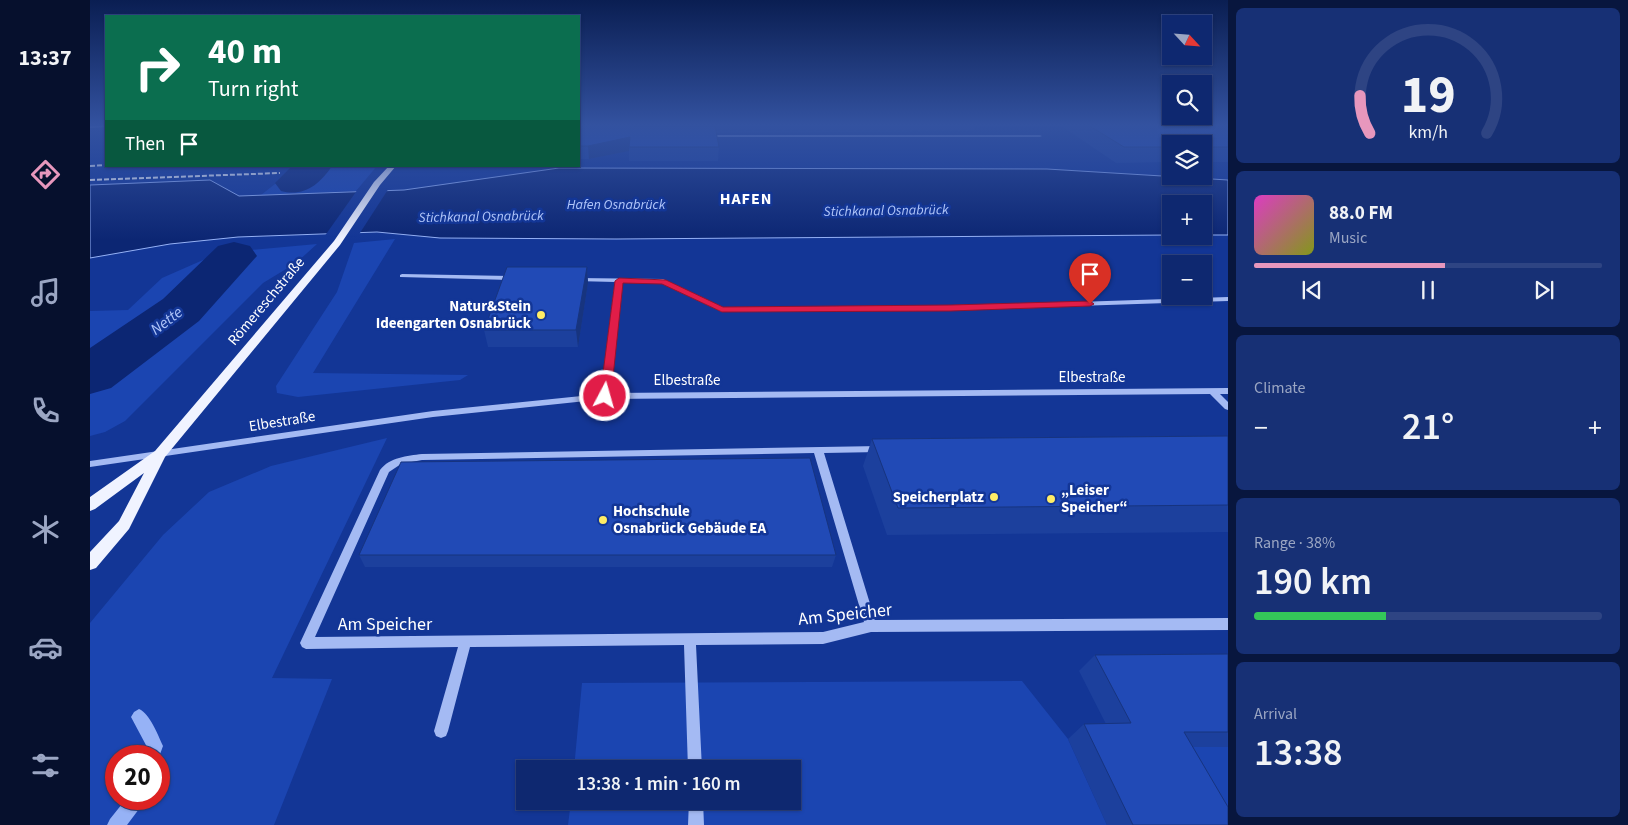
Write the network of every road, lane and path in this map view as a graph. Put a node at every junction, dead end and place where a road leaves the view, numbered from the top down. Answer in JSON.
{"nodes":[{"id":1,"x":392,"y":167,"type":"edge"},
{"id":2,"x":402,"y":276,"type":"dead end"},
{"id":3,"x":521,"y":278,"type":"edge"},
{"id":4,"x":570,"y":280,"type":"edge"},
{"id":5,"x":619,"y":281,"type":"junction"},
{"id":6,"x":1228,"y":299,"type":"edge"},
{"id":7,"x":1228,"y":391,"type":"edge"},
{"id":8,"x":1213,"y":392,"type":"junction"},
{"id":9,"x":605,"y":396,"type":"junction"},
{"id":10,"x":1228,"y":406,"type":"edge"},
{"id":11,"x":886,"y":449,"type":"edge"},
{"id":12,"x":818,"y":450,"type":"junction"},
{"id":13,"x":160,"y":454,"type":"junction"},
{"id":14,"x":90,"y":464,"type":"edge"},
{"id":15,"x":90,"y":505,"type":"edge"},
{"id":16,"x":90,"y":563,"type":"edge"},
{"id":17,"x":1228,"y":624,"type":"edge"},
{"id":18,"x":871,"y":626,"type":"junction"},
{"id":19,"x":690,"y":640,"type":"junction"},
{"id":20,"x":306,"y":643,"type":"joint"},
{"id":21,"x":465,"y":643,"type":"junction"},
{"id":22,"x":441,"y":731,"type":"dead end"},
{"id":23,"x":695,"y":760,"type":"edge"},
{"id":24,"x":696,"y":810,"type":"edge"},
{"id":25,"x":696,"y":825,"type":"edge"}],
"edges":[{"from":1,"to":13,"type":"main road","name":"Römereschstraße"},
{"from":2,"to":3,"type":"street"},
{"from":4,"to":5,"type":"street"},
{"from":5,"to":6,"type":"street"},
{"from":5,"to":9,"type":"street"},
{"from":7,"to":8,"type":"street","name":"Elbestraße"},
{"from":8,"to":9,"type":"street","name":"Elbestraße"},
{"from":8,"to":10,"type":"street"},
{"from":9,"to":13,"type":"street","name":"Elbestraße"},
{"from":11,"to":12,"type":"street"},
{"from":12,"to":18,"type":"street"},
{"from":12,"to":20,"type":"street"},
{"from":13,"to":14,"type":"street","name":"Elbestraße"},
{"from":13,"to":15,"type":"main road","name":"Römereschstraße"},
{"from":13,"to":16,"type":"main road","name":"Römereschstraße"},
{"from":17,"to":18,"type":"street","name":"Am Speicher"},
{"from":18,"to":19,"type":"street","name":"Am Speicher"},
{"from":19,"to":21,"type":"street","name":"Am Speicher"},
{"from":19,"to":23,"type":"street"},
{"from":20,"to":21,"type":"street","name":"Am Speicher"},
{"from":21,"to":22,"type":"street"},
{"from":24,"to":25,"type":"street"}]}
